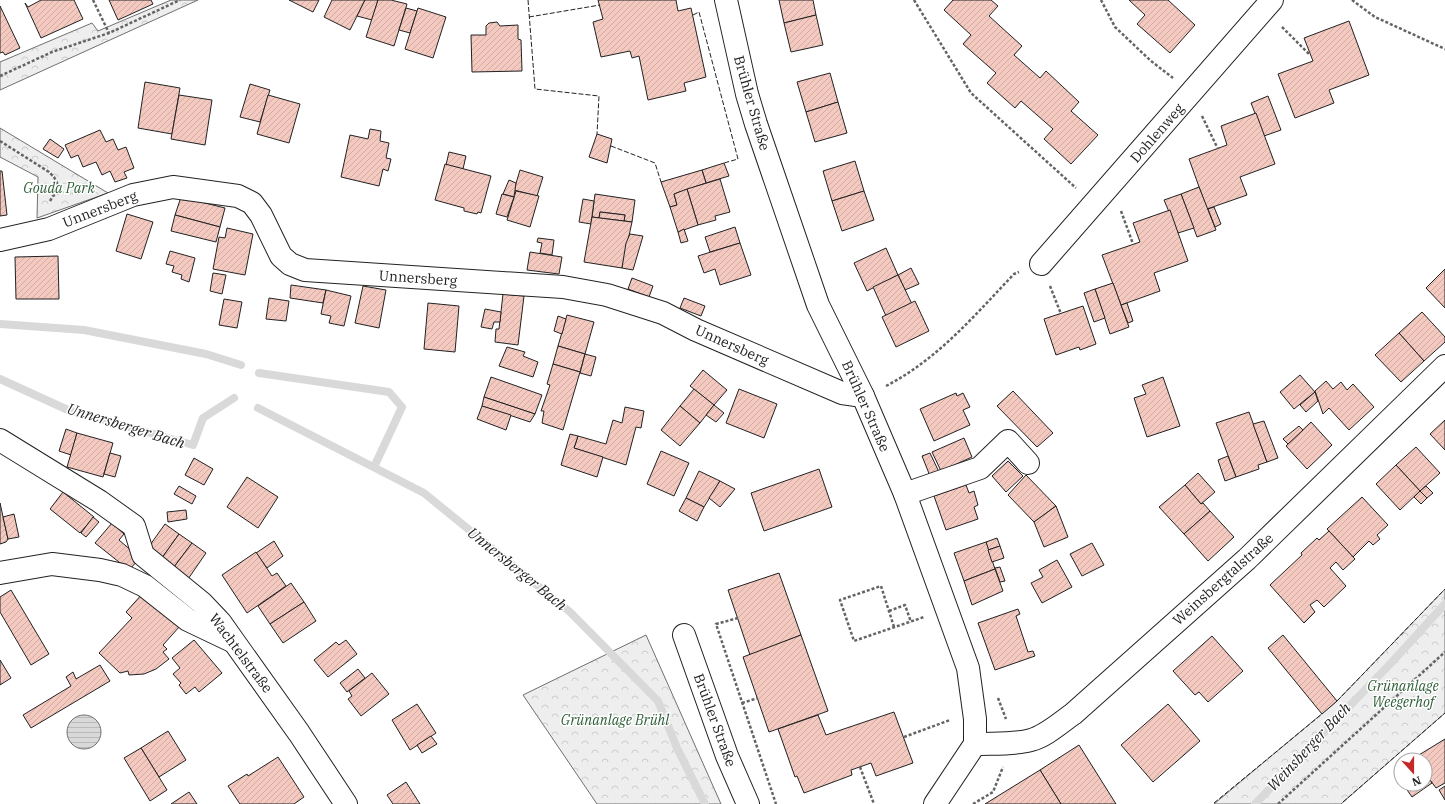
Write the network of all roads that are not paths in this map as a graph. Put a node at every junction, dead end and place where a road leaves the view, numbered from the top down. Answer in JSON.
{"nodes":[{"id":1,"x":726,"y":0,"type":"edge"},
{"id":2,"x":1268,"y":5,"type":"edge"},
{"id":3,"x":0,"y":240,"type":"edge"},
{"id":4,"x":1041,"y":264,"type":"road end"},
{"id":5,"x":1445,"y":366,"type":"edge"},
{"id":6,"x":872,"y":392,"type":"junction"},
{"id":7,"x":0,"y":440,"type":"edge"},
{"id":8,"x":1028,"y":463,"type":"dead end"},
{"id":9,"x":905,"y":494,"type":"junction"},
{"id":10,"x":0,"y":573,"type":"edge"},
{"id":11,"x":684,"y":635,"type":"dead end"},
{"id":12,"x":235,"y":642,"type":"junction"},
{"id":13,"x":975,"y":744,"type":"junction"},
{"id":14,"x":346,"y":804,"type":"edge"},
{"id":15,"x":748,"y":804,"type":"edge"},
{"id":16,"x":935,"y":804,"type":"edge"}],
"edges":[{"from":1,"to":6,"type":"street","name":"Brühler Straße"},
{"from":2,"to":4,"type":"street","name":"Dohlenweg"},
{"from":3,"to":6,"type":"street","name":"Unnersberg"},
{"from":5,"to":13,"type":"street","name":"Weinsbergtalstraße"},
{"from":6,"to":9,"type":"street","name":"Brühler Straße"},
{"from":7,"to":12,"type":"street","name":"Wachtelstraße"},
{"from":8,"to":9,"type":"street"},
{"from":9,"to":13,"type":"street","name":"Brühler Straße"},
{"from":10,"to":12,"type":"street"},
{"from":11,"to":15,"type":"street","name":"Brühler Straße"},
{"from":12,"to":14,"type":"street","name":"Wachtelstraße"},
{"from":13,"to":16,"type":"street"}]}
